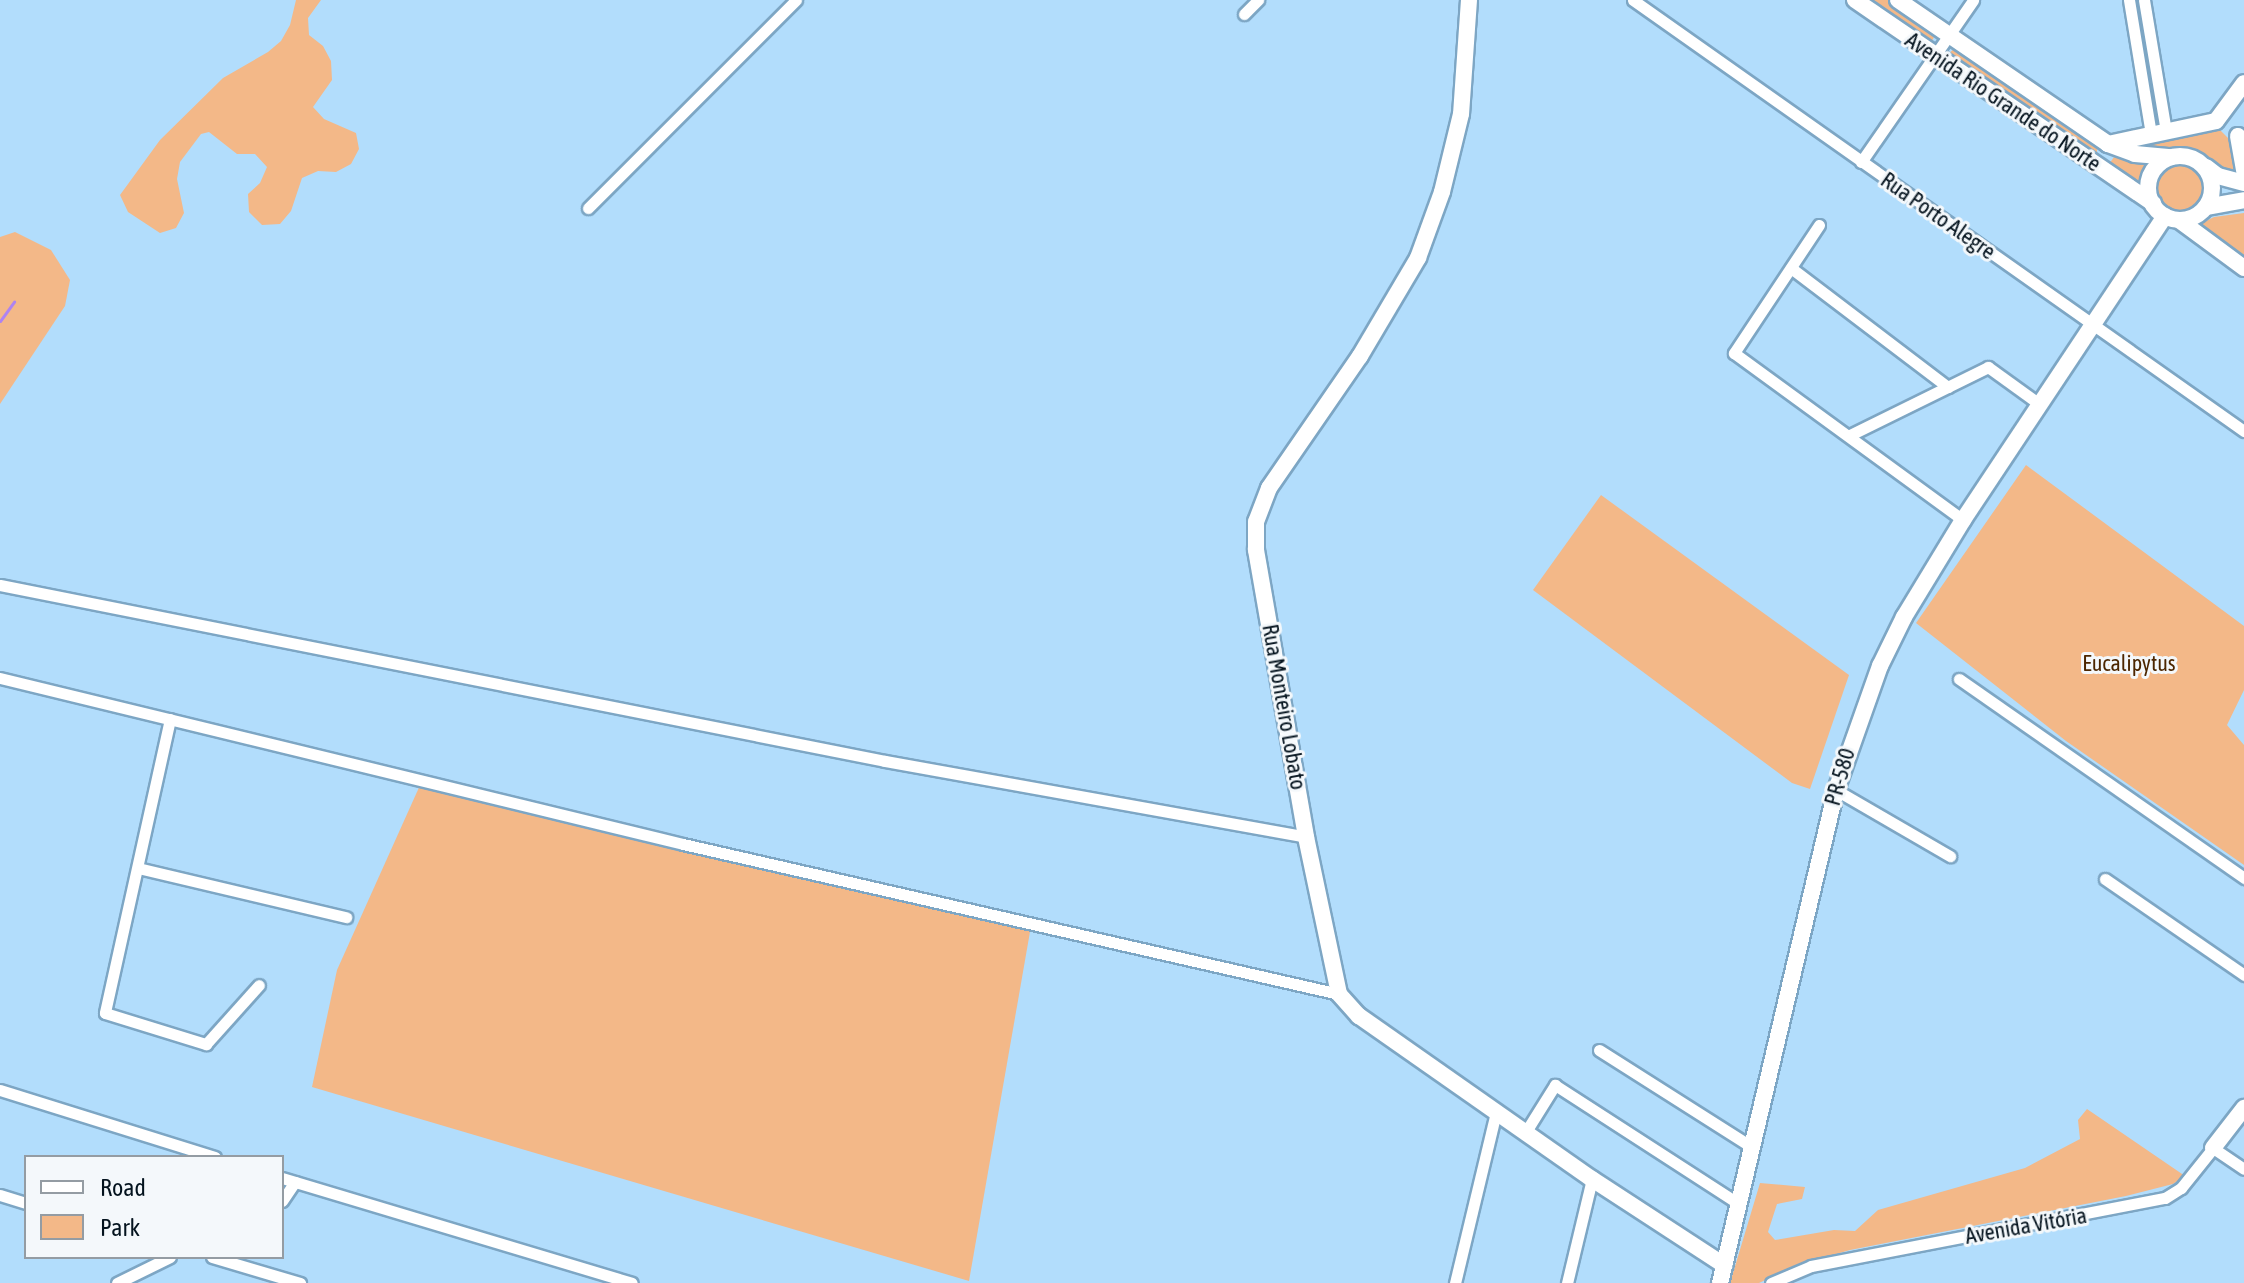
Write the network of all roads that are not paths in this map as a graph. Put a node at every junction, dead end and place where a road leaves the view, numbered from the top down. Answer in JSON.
{"nodes":[{"id":1,"x":796,"y":0,"type":"edge"},
{"id":2,"x":1258,"y":0,"type":"edge"},
{"id":3,"x":1469,"y":0,"type":"edge"},
{"id":4,"x":1633,"y":0,"type":"edge"},
{"id":5,"x":1855,"y":0,"type":"edge"},
{"id":6,"x":1898,"y":0,"type":"edge"},
{"id":7,"x":1907,"y":0,"type":"edge"},
{"id":8,"x":1973,"y":0,"type":"edge"},
{"id":9,"x":2129,"y":0,"type":"edge"},
{"id":10,"x":2144,"y":0,"type":"edge"},
{"id":11,"x":1244,"y":14,"type":"dead end"},
{"id":12,"x":1918,"y":14,"type":"junction"},
{"id":13,"x":1948,"y":36,"type":"junction"},
{"id":14,"x":1934,"y":56,"type":"junction"},
{"id":15,"x":2244,"y":83,"type":"edge"},
{"id":16,"x":2216,"y":121,"type":"junction"},
{"id":17,"x":2241,"y":132,"type":"edge"},
{"id":18,"x":2159,"y":133,"type":"junction"},
{"id":19,"x":2108,"y":144,"type":"junction"},
{"id":20,"x":2171,"y":157,"type":"junction"},
{"id":21,"x":1861,"y":162,"type":"junction"},
{"id":22,"x":2202,"y":165,"type":"junction"},
{"id":23,"x":2095,"y":166,"type":"junction"},
{"id":24,"x":2244,"y":171,"type":"edge"},
{"id":25,"x":2244,"y":183,"type":"edge"},
{"id":26,"x":2244,"y":200,"type":"edge"},
{"id":27,"x":2153,"y":203,"type":"junction"},
{"id":28,"x":2206,"y":207,"type":"junction"},
{"id":29,"x":588,"y":208,"type":"dead end"},
{"id":30,"x":2172,"y":218,"type":"junction"},
{"id":31,"x":1819,"y":225,"type":"dead end"},
{"id":32,"x":1791,"y":268,"type":"junction"},
{"id":33,"x":2244,"y":268,"type":"edge"},
{"id":34,"x":2093,"y":325,"type":"junction"},
{"id":35,"x":1948,"y":387,"type":"junction"},
{"id":36,"x":2038,"y":403,"type":"junction"},
{"id":37,"x":2244,"y":431,"type":"edge"},
{"id":38,"x":1850,"y":435,"type":"junction"},
{"id":39,"x":1963,"y":520,"type":"junction"},
{"id":40,"x":0,"y":585,"type":"edge"},
{"id":41,"x":0,"y":678,"type":"edge"},
{"id":42,"x":1959,"y":679,"type":"dead end"},
{"id":43,"x":170,"y":719,"type":"junction"},
{"id":44,"x":1836,"y":790,"type":"junction"},
{"id":45,"x":1306,"y":837,"type":"junction"},
{"id":46,"x":1950,"y":856,"type":"dead end"},
{"id":47,"x":138,"y":868,"type":"junction"},
{"id":48,"x":2244,"y":878,"type":"edge"},
{"id":49,"x":2105,"y":879,"type":"dead end"},
{"id":50,"x":346,"y":917,"type":"dead end"},
{"id":51,"x":2244,"y":975,"type":"edge"},
{"id":52,"x":259,"y":985,"type":"dead end"},
{"id":53,"x":1339,"y":994,"type":"junction"},
{"id":54,"x":1599,"y":1050,"type":"dead end"},
{"id":55,"x":0,"y":1090,"type":"edge"},
{"id":56,"x":2244,"y":1108,"type":"edge"},
{"id":57,"x":1496,"y":1112,"type":"junction"},
{"id":58,"x":1525,"y":1133,"type":"junction"},
{"id":59,"x":1752,"y":1147,"type":"junction"},
{"id":60,"x":2213,"y":1148,"type":"junction"},
{"id":61,"x":209,"y":1155,"type":"edge"},
{"id":62,"x":2244,"y":1169,"type":"edge"},
{"id":63,"x":284,"y":1179,"type":"edge"},
{"id":64,"x":1592,"y":1179,"type":"junction"},
{"id":65,"x":295,"y":1182,"type":"junction"},
{"id":66,"x":0,"y":1195,"type":"edge"},
{"id":67,"x":284,"y":1198,"type":"edge"},
{"id":68,"x":24,"y":1202,"type":"edge"},
{"id":69,"x":1739,"y":1204,"type":"junction"},
{"id":70,"x":166,"y":1259,"type":"edge"},
{"id":71,"x":237,"y":1260,"type":"edge"},
{"id":72,"x":1724,"y":1265,"type":"junction"},
{"id":73,"x":117,"y":1283,"type":"edge"},
{"id":74,"x":300,"y":1283,"type":"edge"},
{"id":75,"x":632,"y":1283,"type":"edge"},
{"id":76,"x":1455,"y":1283,"type":"edge"},
{"id":77,"x":1567,"y":1283,"type":"edge"},
{"id":78,"x":1720,"y":1283,"type":"edge"},
{"id":79,"x":1771,"y":1283,"type":"edge"}],
"edges":[{"from":1,"to":29,"type":"street"},
{"from":2,"to":11,"type":"street"},
{"from":3,"to":45,"type":"main road","name":"Rua Monteiro Lobato"},
{"from":4,"to":21,"type":"street","name":"Rua Porto Alegre"},
{"from":5,"to":14,"type":"main road","name":"Avenida Rio Grande do Norte"},
{"from":6,"to":12,"type":"main road","name":"Avenida Rio Grande do Norte"},
{"from":7,"to":12,"type":"street"},
{"from":8,"to":13,"type":"street"},
{"from":9,"to":18,"type":"street"},
{"from":10,"to":18,"type":"street"},
{"from":12,"to":13,"type":"main road","name":"Avenida Rio Grande do Norte"},
{"from":13,"to":14,"type":"street"},
{"from":13,"to":19,"type":"main road","name":"Avenida Rio Grande do Norte"},
{"from":14,"to":21,"type":"street"},
{"from":14,"to":23,"type":"main road","name":"Avenida Rio Grande do Norte"},
{"from":15,"to":16,"type":"main road"},
{"from":16,"to":17,"type":"main road"},
{"from":16,"to":18,"type":"main road"},
{"from":17,"to":24,"type":"main road"},
{"from":18,"to":19,"type":"main road"},
{"from":19,"to":20,"type":"main road","name":"Avenida Rio Grande do Norte"},
{"from":19,"to":23,"type":"main road"},
{"from":20,"to":22,"type":"main road"},
{"from":20,"to":27,"type":"main road"},
{"from":21,"to":34,"type":"street","name":"Rua Porto Alegre"},
{"from":22,"to":25,"type":"main road"},
{"from":22,"to":28,"type":"main road"},
{"from":23,"to":27,"type":"main road","name":"Avenida Rio Grande do Norte"},
{"from":26,"to":28,"type":"main road"},
{"from":27,"to":30,"type":"main road"},
{"from":28,"to":30,"type":"main road"},
{"from":30,"to":33,"type":"main road"},
{"from":30,"to":34,"type":"main road","name":"PR-580"},
{"from":31,"to":32,"type":"street"},
{"from":32,"to":35,"type":"street"},
{"from":32,"to":38,"type":"street"},
{"from":34,"to":36,"type":"main road","name":"PR-580","number":"PR-580"},
{"from":34,"to":37,"type":"street","name":"Rua Porto Alegre"},
{"from":35,"to":36,"type":"street"},
{"from":35,"to":38,"type":"street"},
{"from":36,"to":39,"type":"main road","name":"PR-580","number":"PR-580"},
{"from":38,"to":39,"type":"street"},
{"from":39,"to":44,"type":"main road","name":"PR-580","number":"PR-580"},
{"from":40,"to":45,"type":"street"},
{"from":41,"to":43,"type":"street"},
{"from":42,"to":48,"type":"street"},
{"from":43,"to":47,"type":"street"},
{"from":43,"to":53,"type":"street"},
{"from":44,"to":46,"type":"street"},
{"from":44,"to":59,"type":"main road","name":"PR-580","number":"PR-580"},
{"from":45,"to":53,"type":"main road","name":"Rua Monteiro Lobato"},
{"from":47,"to":50,"type":"street"},
{"from":47,"to":52,"type":"street"},
{"from":49,"to":51,"type":"street"},
{"from":53,"to":57,"type":"main road"},
{"from":54,"to":59,"type":"street"},
{"from":55,"to":61,"type":"street"},
{"from":56,"to":60,"type":"main road","name":"Avenida Vitória"},
{"from":57,"to":58,"type":"main road"},
{"from":57,"to":76,"type":"street"},
{"from":58,"to":64,"type":"main road"},
{"from":58,"to":69,"type":"street"},
{"from":59,"to":69,"type":"main road","name":"PR-580","number":"PR-580"},
{"from":60,"to":62,"type":"street"},
{"from":60,"to":79,"type":"street","name":"Avenida Vitória"},
{"from":63,"to":65,"type":"street"},
{"from":64,"to":72,"type":"main road"},
{"from":64,"to":77,"type":"street"},
{"from":65,"to":67,"type":"street"},
{"from":65,"to":75,"type":"street"},
{"from":66,"to":68,"type":"street"},
{"from":69,"to":72,"type":"main road","name":"PR-580","number":"PR-580"},
{"from":70,"to":73,"type":"street"},
{"from":71,"to":74,"type":"street"},
{"from":72,"to":78,"type":"main road","name":"PR-580","number":"PR-580"}]}
